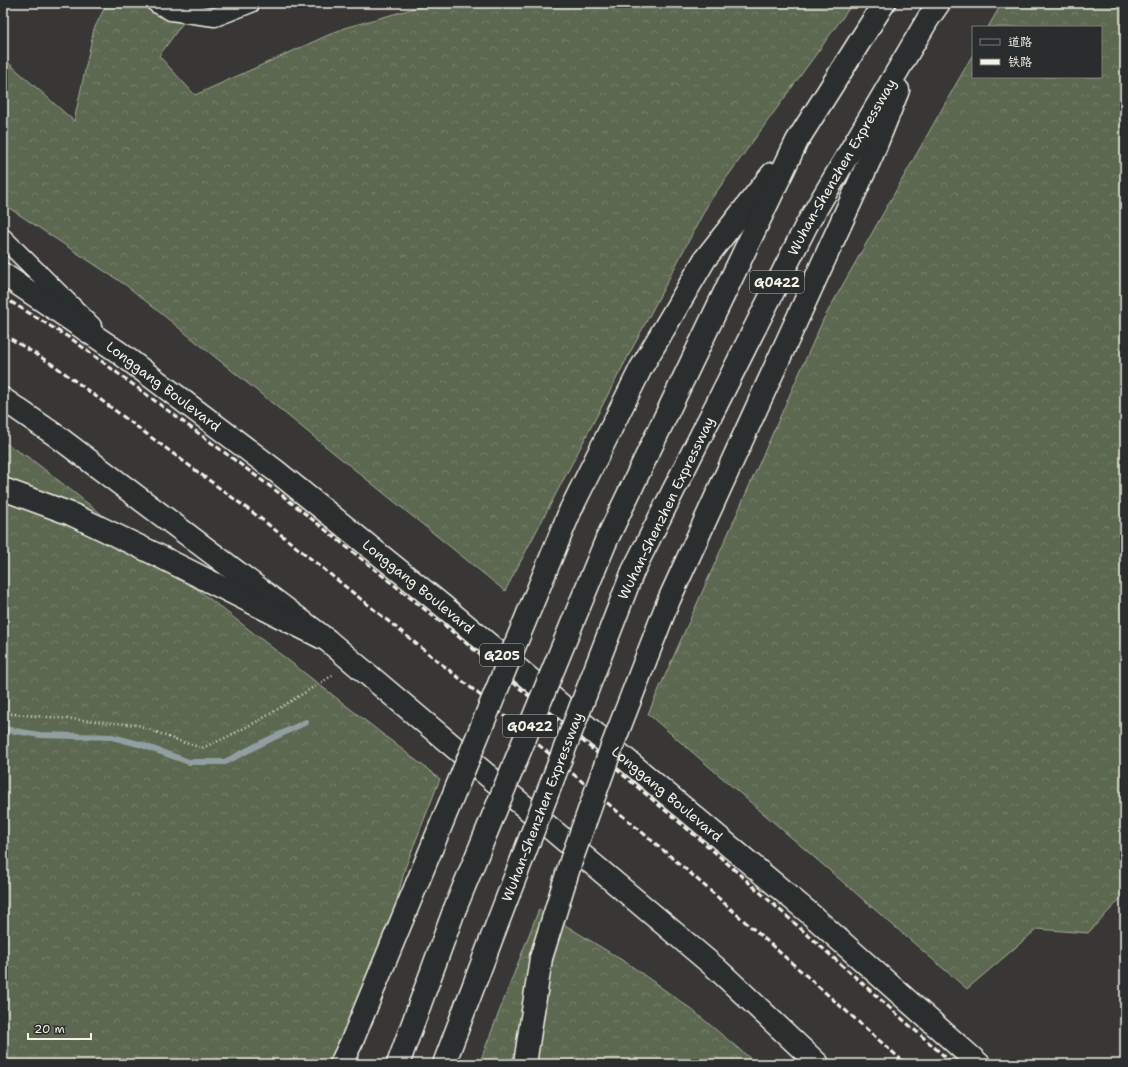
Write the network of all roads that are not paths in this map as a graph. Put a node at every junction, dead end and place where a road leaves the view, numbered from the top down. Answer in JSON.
{"nodes":[{"id":1,"x":156,"y":3,"type":"edge"},
{"id":2,"x":251,"y":3,"type":"edge"},
{"id":3,"x":884,"y":3,"type":"edge"},
{"id":4,"x":933,"y":11,"type":"edge"},
{"id":5,"x":797,"y":141,"type":"junction"},
{"id":6,"x":3,"y":238,"type":"edge"},
{"id":7,"x":3,"y":274,"type":"edge"},
{"id":8,"x":117,"y":351,"type":"junction"},
{"id":9,"x":3,"y":399,"type":"edge"},
{"id":10,"x":3,"y":489,"type":"edge"},
{"id":11,"x":327,"y":640,"type":"junction"},
{"id":12,"x":341,"y":1064,"type":"edge"},
{"id":13,"x":398,"y":1064,"type":"edge"},
{"id":14,"x":444,"y":1064,"type":"edge"},
{"id":15,"x":525,"y":1064,"type":"edge"},
{"id":16,"x":818,"y":1064,"type":"edge"},
{"id":17,"x":980,"y":1064,"type":"edge"}],
"edges":[{"from":1,"to":2,"type":"street"},
{"from":3,"to":5,"type":"highway","number":"G0422"},
{"from":4,"to":14,"type":"highway","name":"Wuhan-Shenzhen Expressway","number":"G0422","bridge":true},
{"from":4,"to":15,"type":"highway","bridge":true},
{"from":5,"to":12,"type":"highway","bridge":true},
{"from":5,"to":13,"type":"highway","number":"G0422","bridge":true},
{"from":6,"to":8,"type":"street"},
{"from":7,"to":8,"type":"highway","name":"Longgang Boulevard","number":"G205"},
{"from":8,"to":17,"type":"highway","name":"Longgang Boulevard","number":"G205"},
{"from":9,"to":11,"type":"highway"},
{"from":10,"to":11,"type":"highway"},
{"from":11,"to":16,"type":"highway"}]}
